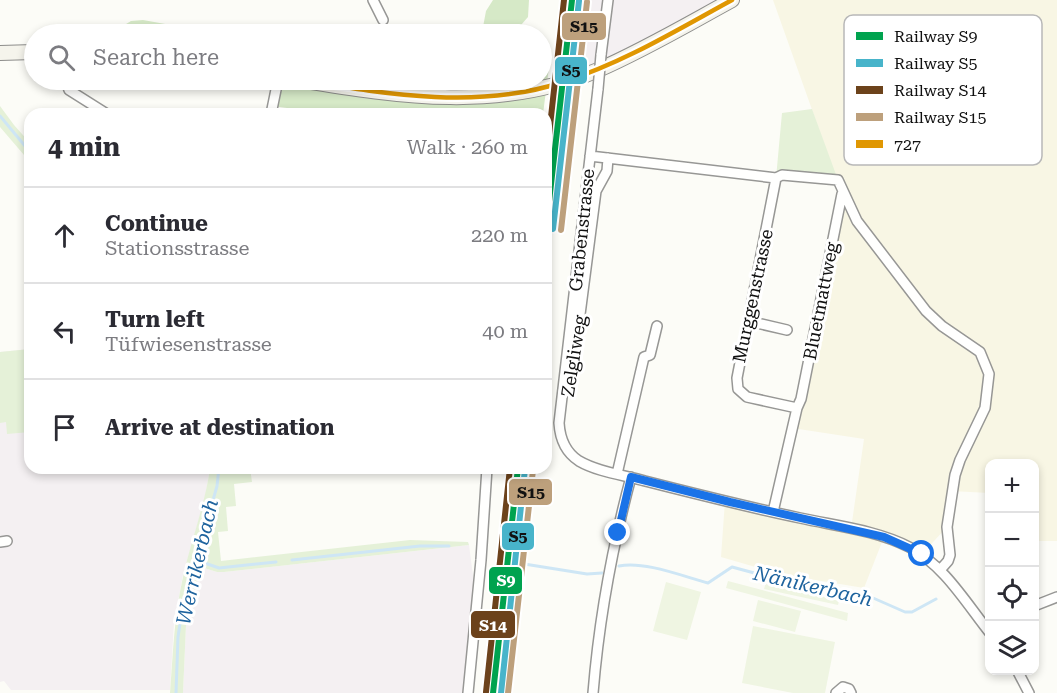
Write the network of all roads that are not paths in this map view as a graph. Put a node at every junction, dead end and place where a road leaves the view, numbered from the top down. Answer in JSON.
{"nodes":[{"id":1,"x":374,"y":0,"type":"edge"},
{"id":2,"x":608,"y":0,"type":"edge"},
{"id":3,"x":732,"y":0,"type":"edge"},
{"id":4,"x":383,"y":20,"type":"dead end"},
{"id":5,"x":0,"y":44,"type":"edge"},
{"id":6,"x":24,"y":44,"type":"edge"},
{"id":7,"x":24,"y":52,"type":"edge"},
{"id":8,"x":0,"y":53,"type":"edge"},
{"id":9,"x":552,"y":85,"type":"edge"},
{"id":10,"x":69,"y":90,"type":"edge"},
{"id":11,"x":276,"y":90,"type":"edge"},
{"id":12,"x":364,"y":90,"type":"edge"},
{"id":13,"x":528,"y":90,"type":"edge"},
{"id":14,"x":98,"y":108,"type":"edge"},
{"id":15,"x":272,"y":108,"type":"edge"},
{"id":16,"x":590,"y":156,"type":"junction"},
{"id":17,"x":608,"y":158,"type":"junction"},
{"id":18,"x":776,"y":178,"type":"junction"},
{"id":19,"x":842,"y":194,"type":"junction"},
{"id":20,"x":748,"y":321,"type":"junction"},
{"id":21,"x":657,"y":326,"type":"dead end"},
{"id":22,"x":788,"y":330,"type":"dead end"},
{"id":23,"x":796,"y":408,"type":"junction"},
{"id":24,"x":561,"y":410,"type":"junction"},
{"id":25,"x":486,"y":474,"type":"edge"},
{"id":26,"x":617,"y":474,"type":"junction"},
{"id":27,"x":631,"y":477,"type":"junction"},
{"id":28,"x":772,"y":512,"type":"junction"},
{"id":29,"x":940,"y":570,"type":"junction"},
{"id":30,"x":1057,"y":597,"type":"edge"},
{"id":31,"x":1039,"y":604,"type":"edge"},
{"id":32,"x":985,"y":623,"type":"edge"},
{"id":33,"x":1020,"y":675,"type":"edge"},
{"id":34,"x":468,"y":693,"type":"edge"},
{"id":35,"x":593,"y":693,"type":"edge"},
{"id":36,"x":836,"y":693,"type":"edge"},
{"id":37,"x":851,"y":693,"type":"edge"},
{"id":38,"x":1029,"y":693,"type":"edge"}],
"edges":[{"from":1,"to":4,"type":"street"},
{"from":2,"to":16,"type":"street","name":"Grabenstrasse","bridge":true},
{"from":3,"to":9,"type":"street"},
{"from":5,"to":6,"type":"street"},
{"from":7,"to":8,"type":"street"},
{"from":10,"to":14,"type":"street"},
{"from":11,"to":15,"type":"street"},
{"from":12,"to":13,"type":"street"},
{"from":16,"to":17,"type":"street"},
{"from":16,"to":24,"type":"street","name":"Grabenstrasse"},
{"from":17,"to":18,"type":"street"},
{"from":17,"to":24,"type":"street","name":"Zelgliweg"},
{"from":18,"to":19,"type":"street"},
{"from":18,"to":20,"type":"street","name":"Murggenstrasse"},
{"from":19,"to":23,"type":"street","name":"Bluetmattweg"},
{"from":19,"to":29,"type":"street"},
{"from":20,"to":22,"type":"street"},
{"from":20,"to":23,"type":"street","name":"Murggenstrasse"},
{"from":21,"to":26,"type":"street"},
{"from":23,"to":28,"type":"street","name":"Bluetmattweg"},
{"from":24,"to":26,"type":"street","name":"Grabenstrasse"},
{"from":25,"to":34,"type":"street"},
{"from":26,"to":27,"type":"street"},
{"from":27,"to":28,"type":"street"},
{"from":27,"to":35,"type":"street"},
{"from":28,"to":29,"type":"street"},
{"from":29,"to":32,"type":"street"},
{"from":30,"to":31,"type":"street"},
{"from":33,"to":38,"type":"street"},
{"from":36,"to":37,"type":"street"}]}
